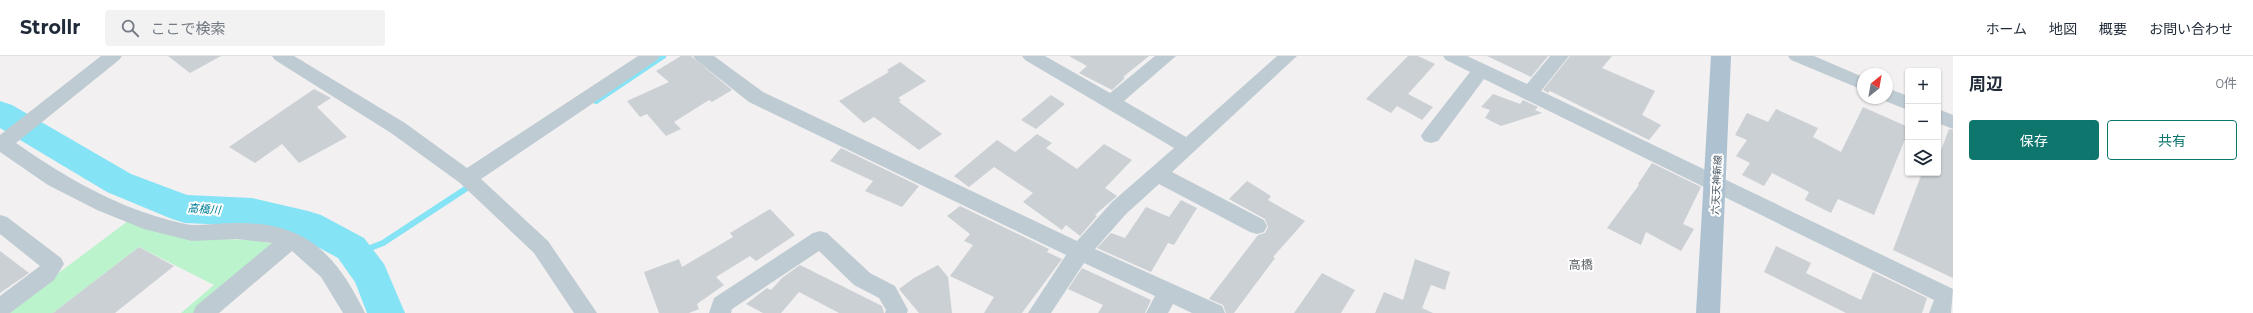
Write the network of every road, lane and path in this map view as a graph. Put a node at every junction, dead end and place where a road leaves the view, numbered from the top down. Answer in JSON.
{"nodes":[{"id":1,"x":113,"y":56,"type":"edge"},
{"id":2,"x":281,"y":56,"type":"edge"},
{"id":3,"x":651,"y":56,"type":"edge"},
{"id":4,"x":702,"y":56,"type":"edge"},
{"id":5,"x":1031,"y":56,"type":"edge"},
{"id":6,"x":1167,"y":56,"type":"edge"},
{"id":7,"x":1288,"y":56,"type":"edge"},
{"id":8,"x":1452,"y":56,"type":"edge"},
{"id":9,"x":1560,"y":56,"type":"edge"},
{"id":10,"x":1721,"y":56,"type":"edge"},
{"id":11,"x":1798,"y":56,"type":"edge"},
{"id":12,"x":1481,"y":70,"type":"junction"},
{"id":13,"x":1857,"y":81,"type":"edge"},
{"id":14,"x":1530,"y":94,"type":"junction"},
{"id":15,"x":1893,"y":97,"type":"edge"},
{"id":16,"x":1111,"y":102,"type":"junction"},
{"id":17,"x":1905,"y":102,"type":"edge"},
{"id":18,"x":1941,"y":117,"type":"edge"},
{"id":19,"x":1953,"y":122,"type":"edge"},
{"id":20,"x":1431,"y":136,"type":"dead end"},
{"id":21,"x":1,"y":144,"type":"edge"},
{"id":22,"x":1188,"y":147,"type":"junction"},
{"id":23,"x":1158,"y":174,"type":"junction"},
{"id":24,"x":467,"y":178,"type":"junction"},
{"id":25,"x":1716,"y":185,"type":"junction"},
{"id":26,"x":0,"y":223,"type":"edge"},
{"id":27,"x":1257,"y":226,"type":"dead end"},
{"id":28,"x":291,"y":239,"type":"junction"},
{"id":29,"x":1080,"y":252,"type":"junction"},
{"id":30,"x":1168,"y":292,"type":"junction"},
{"id":31,"x":1946,"y":303,"type":"edge"},
{"id":32,"x":0,"y":308,"type":"edge"},
{"id":33,"x":204,"y":313,"type":"edge"},
{"id":34,"x":354,"y":313,"type":"edge"},
{"id":35,"x":586,"y":313,"type":"edge"},
{"id":36,"x":720,"y":313,"type":"edge"},
{"id":37,"x":896,"y":313,"type":"edge"},
{"id":38,"x":1039,"y":313,"type":"edge"},
{"id":39,"x":1157,"y":313,"type":"edge"},
{"id":40,"x":1214,"y":313,"type":"edge"},
{"id":41,"x":1708,"y":313,"type":"edge"}],
"edges":[{"from":1,"to":21,"type":"street"},
{"from":2,"to":24,"type":"street"},
{"from":3,"to":24,"type":"street"},
{"from":4,"to":29,"type":"street"},
{"from":5,"to":16,"type":"street"},
{"from":6,"to":16,"type":"street"},
{"from":7,"to":22,"type":"street"},
{"from":8,"to":12,"type":"street"},
{"from":9,"to":14,"type":"street"},
{"from":10,"to":25,"type":"main road","name":"六天天神新線"},
{"from":11,"to":13,"type":"street"},
{"from":12,"to":14,"type":"street"},
{"from":12,"to":20,"type":"street"},
{"from":14,"to":25,"type":"street"},
{"from":15,"to":17,"type":"street"},
{"from":16,"to":22,"type":"street"},
{"from":18,"to":19,"type":"street"},
{"from":21,"to":28,"type":"street"},
{"from":22,"to":23,"type":"street"},
{"from":23,"to":27,"type":"street"},
{"from":23,"to":29,"type":"street"},
{"from":24,"to":35,"type":"street"},
{"from":25,"to":31,"type":"street"},
{"from":25,"to":41,"type":"main road","name":"六天天神新線"},
{"from":26,"to":32,"type":"street"},
{"from":28,"to":33,"type":"street"},
{"from":28,"to":34,"type":"street"},
{"from":29,"to":30,"type":"street"},
{"from":29,"to":38,"type":"street"},
{"from":30,"to":39,"type":"street"},
{"from":30,"to":40,"type":"street"},
{"from":36,"to":37,"type":"street"}]}
